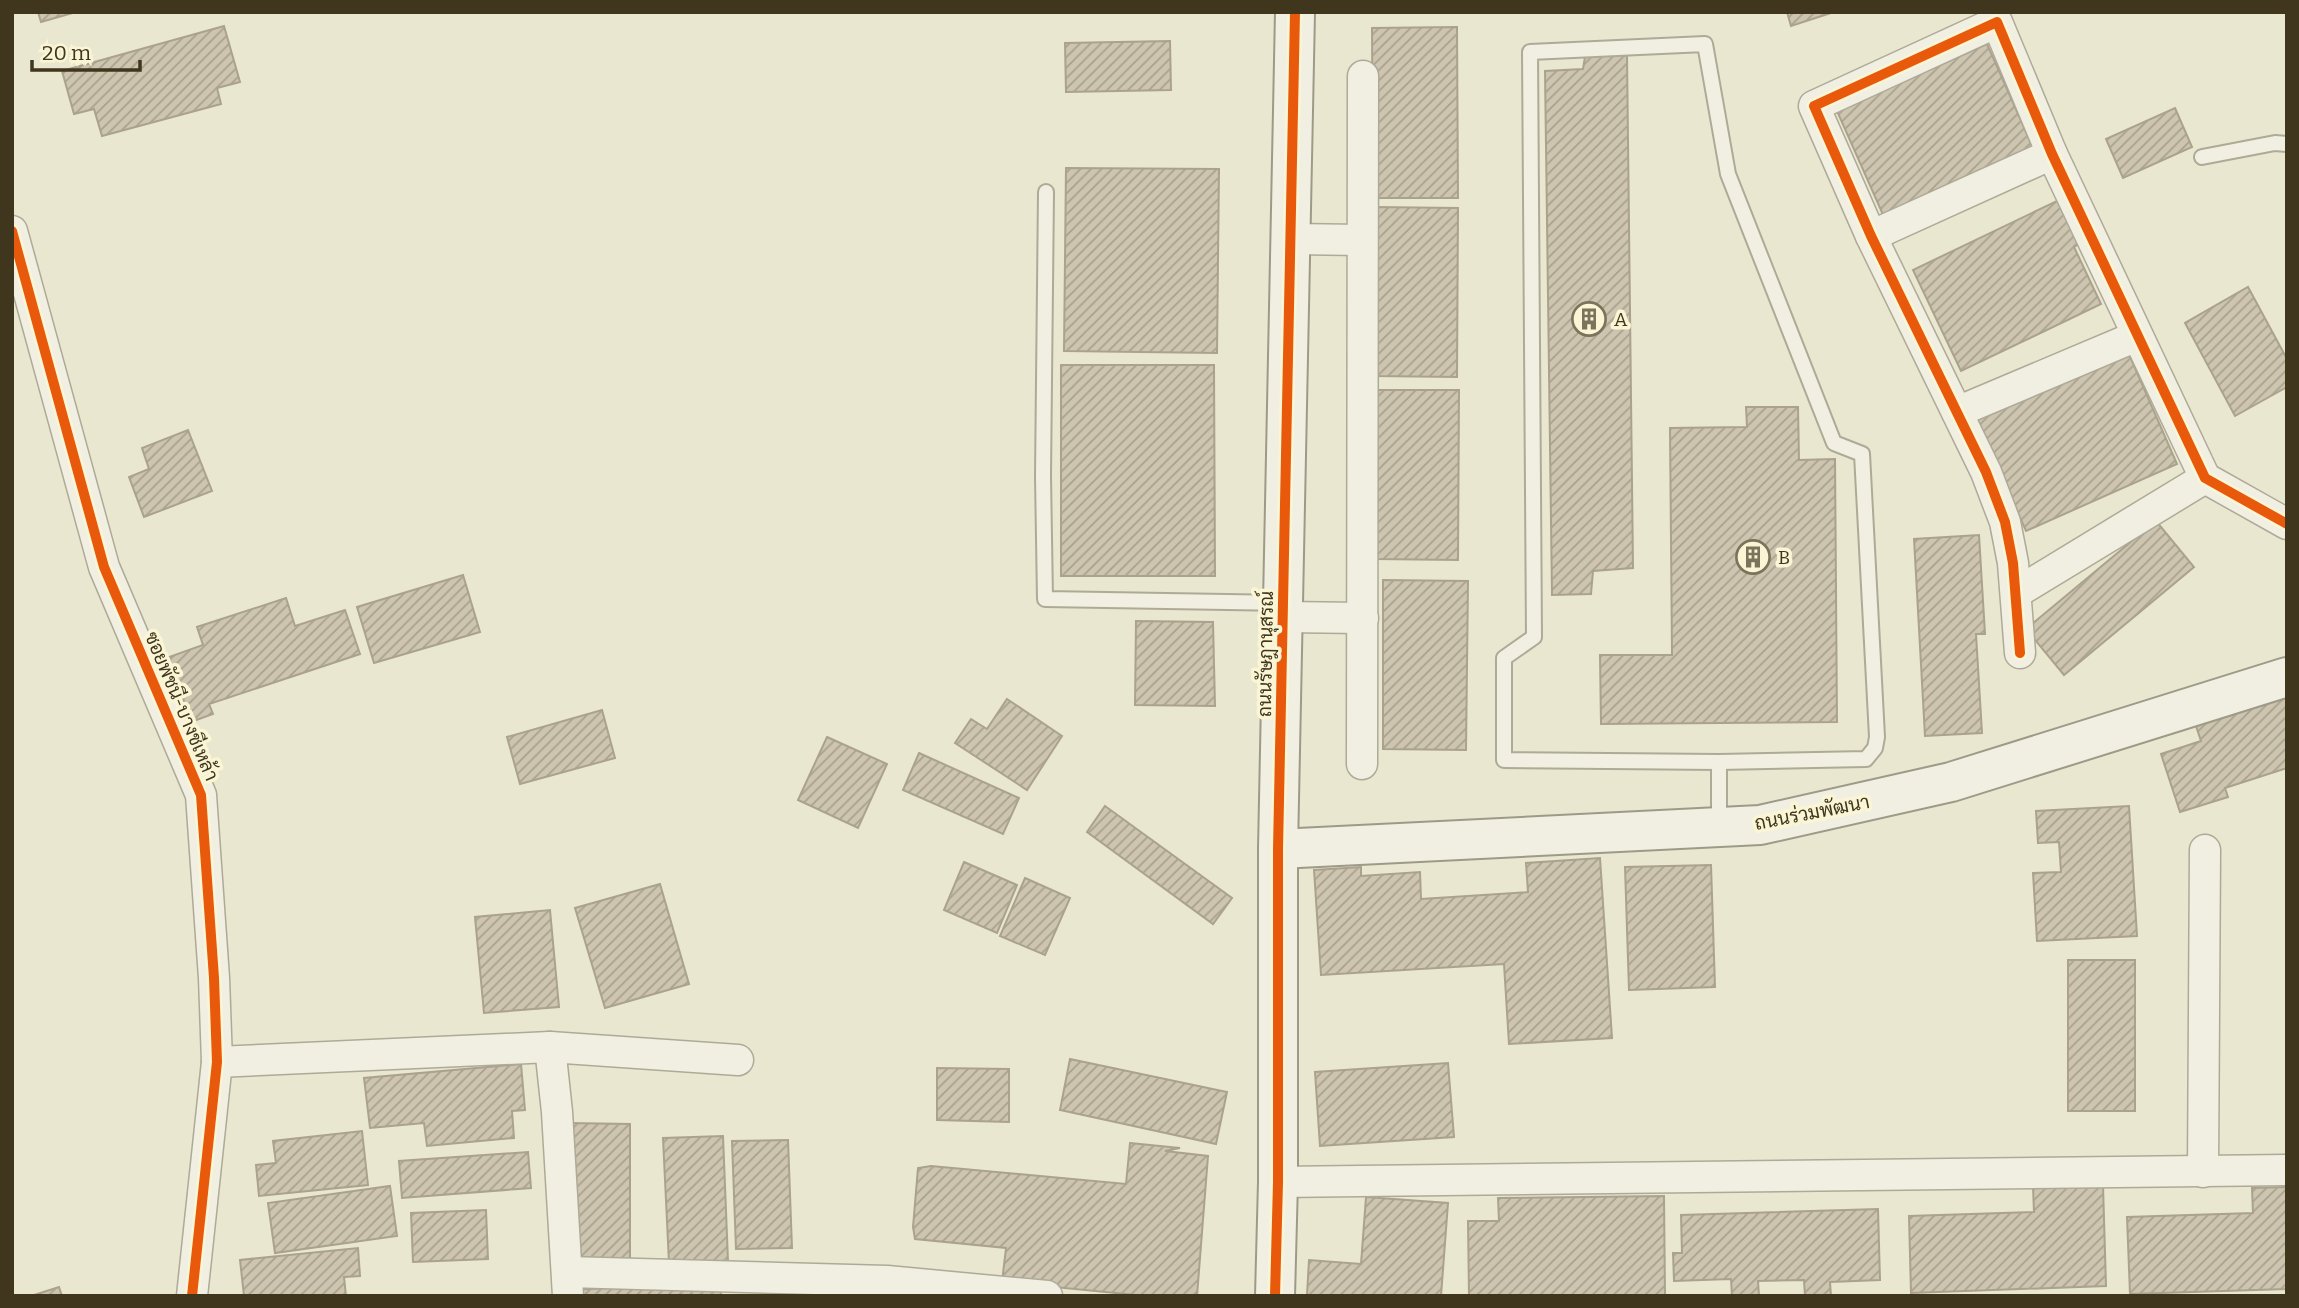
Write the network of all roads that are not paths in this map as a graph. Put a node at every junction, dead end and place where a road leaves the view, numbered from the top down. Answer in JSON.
{"nodes":[{"id":1,"x":1295,"y":12,"type":"edge"},
{"id":2,"x":1363,"y":76,"type":"dead end"},
{"id":3,"x":2287,"y":144,"type":"edge"},
{"id":4,"x":2052,"y":154,"type":"junction"},
{"id":5,"x":2202,"y":158,"type":"dead end"},
{"id":6,"x":1046,"y":191,"type":"dead end"},
{"id":7,"x":12,"y":231,"type":"edge"},
{"id":8,"x":1871,"y":236,"type":"junction"},
{"id":9,"x":1291,"y":239,"type":"junction"},
{"id":10,"x":1362,"y":240,"type":"junction"},
{"id":11,"x":2137,"y":336,"type":"junction"},
{"id":12,"x":1957,"y":412,"type":"junction"},
{"id":13,"x":2205,"y":478,"type":"junction"},
{"id":14,"x":2287,"y":524,"type":"edge"},
{"id":15,"x":2016,"y":593,"type":"junction"},
{"id":16,"x":1283,"y":610,"type":"junction"},
{"id":17,"x":1363,"y":618,"type":"junction"},
{"id":18,"x":2020,"y":653,"type":"dead end"},
{"id":19,"x":2287,"y":677,"type":"edge"},
{"id":20,"x":1719,"y":762,"type":"junction"},
{"id":21,"x":1362,"y":764,"type":"dead end"},
{"id":22,"x":1719,"y":827,"type":"junction"},
{"id":23,"x":1278,"y":849,"type":"junction"},
{"id":24,"x":2205,"y":850,"type":"dead end"},
{"id":25,"x":550,"y":1047,"type":"junction"},
{"id":26,"x":738,"y":1060,"type":"dead end"},
{"id":27,"x":217,"y":1062,"type":"junction"},
{"id":28,"x":2287,"y":1170,"type":"edge"},
{"id":29,"x":2203,"y":1172,"type":"junction"},
{"id":30,"x":1278,"y":1182,"type":"junction"},
{"id":31,"x":567,"y":1284,"type":"edge"},
{"id":32,"x":887,"y":1288,"type":"edge"},
{"id":33,"x":192,"y":1296,"type":"edge"},
{"id":34,"x":1047,"y":1296,"type":"edge"},
{"id":35,"x":1275,"y":1296,"type":"edge"}],
"edges":[{"from":1,"to":9,"type":"street","name":"ถนนรัษฎานุสรณ์"},
{"from":2,"to":10,"type":"street"},
{"from":3,"to":5,"type":"lane"},
{"from":4,"to":8,"type":"street"},
{"from":4,"to":8,"type":"street"},
{"from":4,"to":11,"type":"street"},
{"from":6,"to":16,"type":"lane"},
{"from":7,"to":27,"type":"street","name":"ซอยพัชนี-บางชีเหล้า"},
{"from":8,"to":12,"type":"street"},
{"from":9,"to":10,"type":"street"},
{"from":9,"to":16,"type":"street","name":"ถนนรัษฎานุสรณ์"},
{"from":10,"to":17,"type":"street"},
{"from":11,"to":12,"type":"street"},
{"from":11,"to":13,"type":"street"},
{"from":12,"to":15,"type":"street"},
{"from":13,"to":14,"type":"street"},
{"from":13,"to":15,"type":"street"},
{"from":15,"to":18,"type":"street"},
{"from":16,"to":17,"type":"street"},
{"from":16,"to":23,"type":"street","name":"ถนนรัษฎานุสรณ์"},
{"from":17,"to":21,"type":"street"},
{"from":19,"to":22,"type":"street","name":"ถนนร่วมพัฒนา"},
{"from":20,"to":20,"type":"lane"},
{"from":20,"to":22,"type":"lane"},
{"from":22,"to":23,"type":"street","name":"ถนนร่วมพัฒนา"},
{"from":23,"to":30,"type":"street","name":"ถนนรัษฎานุสรณ์"},
{"from":24,"to":29,"type":"street"},
{"from":25,"to":26,"type":"street"},
{"from":25,"to":27,"type":"street"},
{"from":25,"to":31,"type":"street"},
{"from":27,"to":33,"type":"street","name":"ซอยพัชนี-บางชีเหล้า"},
{"from":28,"to":29,"type":"street"},
{"from":29,"to":30,"type":"street"},
{"from":30,"to":35,"type":"street","name":"ถนนรัษฎานุสรณ์"},
{"from":31,"to":32,"type":"street"},
{"from":32,"to":34,"type":"street"}]}
